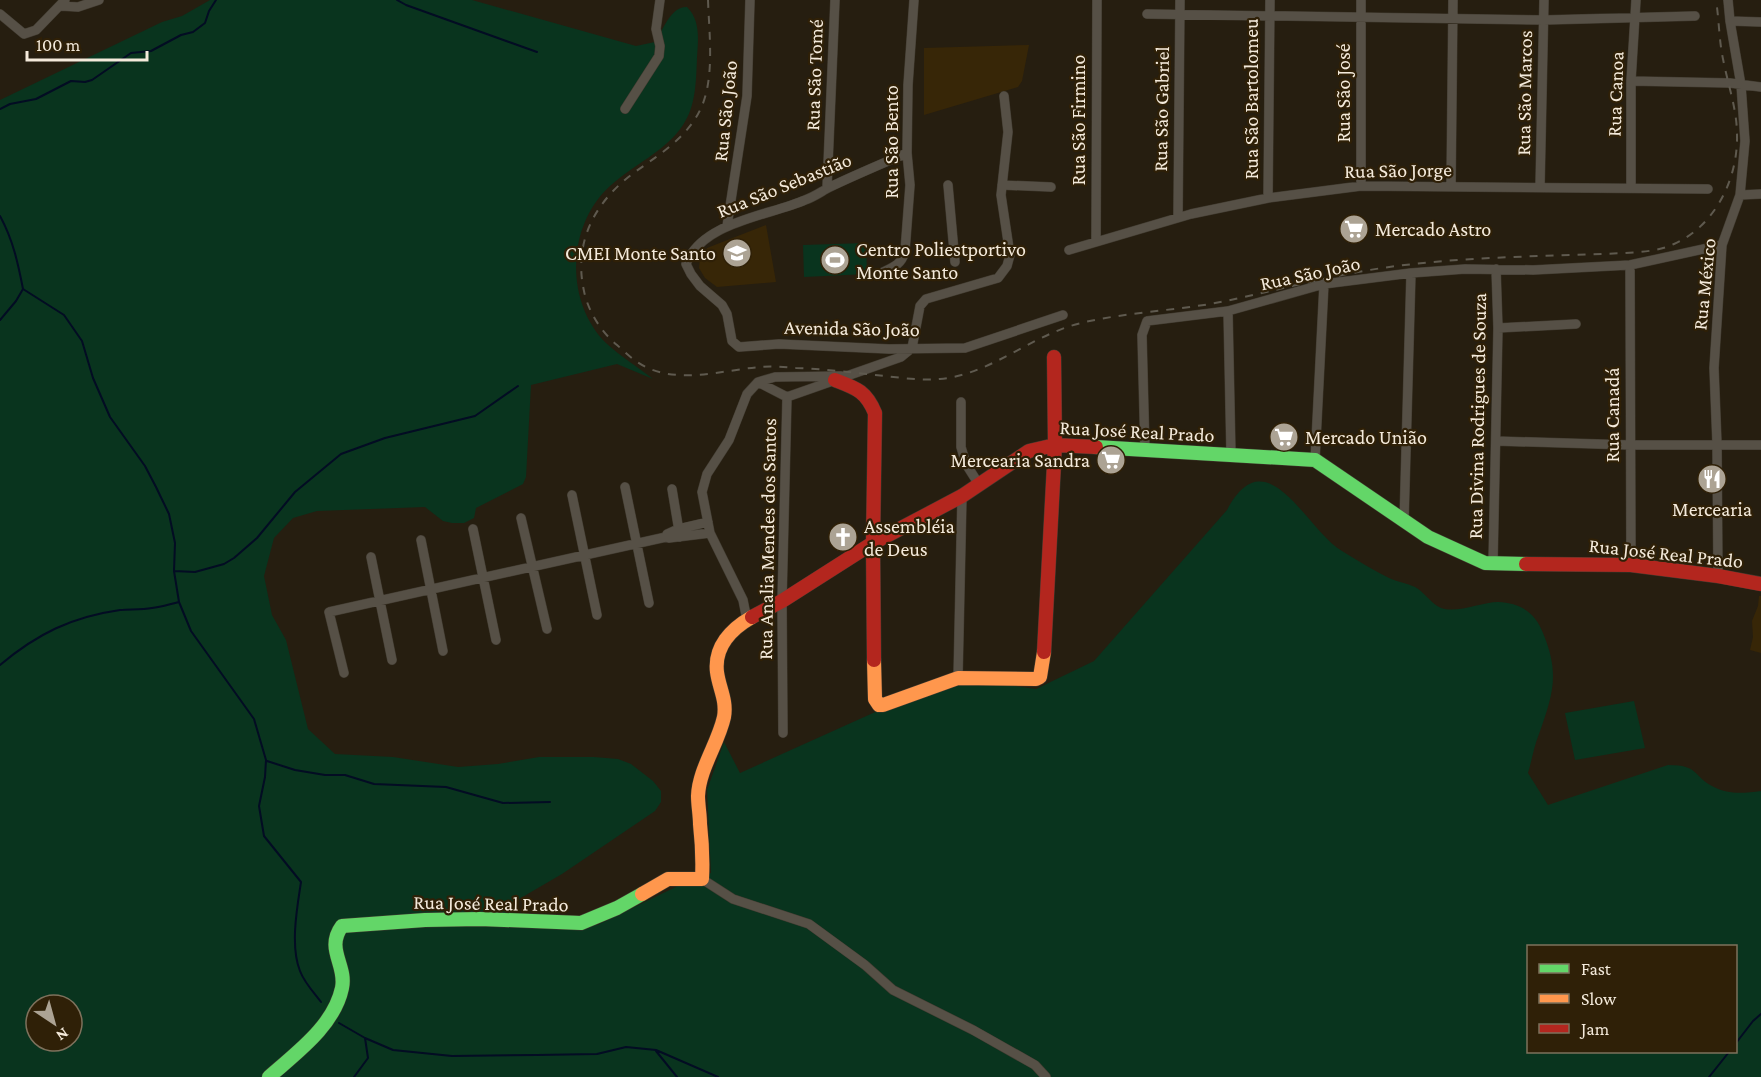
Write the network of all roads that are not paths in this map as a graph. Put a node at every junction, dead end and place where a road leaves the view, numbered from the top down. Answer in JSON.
{"nodes":[{"id":1,"x":99,"y":0,"type":"edge"},
{"id":2,"x":660,"y":0,"type":"edge"},
{"id":3,"x":750,"y":0,"type":"edge"},
{"id":4,"x":835,"y":0,"type":"edge"},
{"id":5,"x":915,"y":0,"type":"edge"},
{"id":6,"x":1096,"y":0,"type":"edge"},
{"id":7,"x":1180,"y":0,"type":"edge"},
{"id":8,"x":1270,"y":0,"type":"edge"},
{"id":9,"x":1361,"y":0,"type":"edge"},
{"id":10,"x":1453,"y":0,"type":"edge"},
{"id":11,"x":1544,"y":0,"type":"edge"},
{"id":12,"x":1636,"y":0,"type":"edge"},
{"id":13,"x":1728,"y":0,"type":"edge"},
{"id":14,"x":63,"y":3,"type":"edge"},
{"id":15,"x":1180,"y":13,"type":"junction"},
{"id":16,"x":0,"y":14,"type":"edge"},
{"id":17,"x":1146,"y":14,"type":"dead end"},
{"id":18,"x":1269,"y":14,"type":"junction"},
{"id":19,"x":1695,"y":15,"type":"dead end"},
{"id":20,"x":1361,"y":17,"type":"junction"},
{"id":21,"x":1453,"y":18,"type":"junction"},
{"id":22,"x":1636,"y":18,"type":"junction"},
{"id":23,"x":1544,"y":20,"type":"junction"},
{"id":24,"x":1730,"y":21,"type":"junction"},
{"id":25,"x":1761,"y":22,"type":"edge"},
{"id":26,"x":1631,"y":81,"type":"junction"},
{"id":27,"x":1741,"y":85,"type":"junction"},
{"id":28,"x":1761,"y":87,"type":"edge"},
{"id":29,"x":1004,"y":96,"type":"dead end"},
{"id":30,"x":626,"y":109,"type":"dead end"},
{"id":31,"x":907,"y":153,"type":"junction"},
{"id":32,"x":1002,"y":184,"type":"junction"},
{"id":33,"x":948,"y":185,"type":"dead end"},
{"id":34,"x":1361,"y":186,"type":"junction"},
{"id":35,"x":1051,"y":187,"type":"dead end"},
{"id":36,"x":1451,"y":187,"type":"junction"},
{"id":37,"x":827,"y":188,"type":"junction"},
{"id":38,"x":1540,"y":188,"type":"junction"},
{"id":39,"x":1631,"y":188,"type":"junction"},
{"id":40,"x":1708,"y":189,"type":"dead end"},
{"id":41,"x":1761,"y":194,"type":"edge"},
{"id":42,"x":1740,"y":195,"type":"junction"},
{"id":43,"x":1268,"y":198,"type":"junction"},
{"id":44,"x":1178,"y":218,"type":"junction"},
{"id":45,"x":727,"y":226,"type":"junction"},
{"id":46,"x":1096,"y":241,"type":"junction"},
{"id":47,"x":1722,"y":245,"type":"junction"},
{"id":48,"x":1069,"y":250,"type":"dead end"},
{"id":49,"x":955,"y":262,"type":"dead end"},
{"id":50,"x":686,"y":264,"type":"joint"},
{"id":51,"x":1630,"y":265,"type":"junction"},
{"id":52,"x":1496,"y":269,"type":"junction"},
{"id":53,"x":883,"y":272,"type":"dead end"},
{"id":54,"x":1411,"y":273,"type":"junction"},
{"id":55,"x":1324,"y":284,"type":"junction"},
{"id":56,"x":1228,"y":311,"type":"junction"},
{"id":57,"x":1063,"y":315,"type":"dead end"},
{"id":58,"x":1576,"y":324,"type":"dead end"},
{"id":59,"x":1498,"y":328,"type":"junction"},
{"id":60,"x":912,"y":348,"type":"junction"},
{"id":61,"x":1054,"y":357,"type":"dead end"},
{"id":62,"x":841,"y":378,"type":"junction"},
{"id":63,"x":758,"y":382,"type":"junction"},
{"id":64,"x":787,"y":397,"type":"junction"},
{"id":65,"x":961,"y":402,"type":"dead end"},
{"id":66,"x":1496,"y":441,"type":"junction"},
{"id":67,"x":1717,"y":444,"type":"junction"},
{"id":68,"x":1055,"y":445,"type":"junction"},
{"id":69,"x":1630,"y":445,"type":"junction"},
{"id":70,"x":1761,"y":445,"type":"edge"},
{"id":71,"x":1144,"y":451,"type":"junction"},
{"id":72,"x":1231,"y":455,"type":"junction"},
{"id":73,"x":1315,"y":460,"type":"junction"},
{"id":74,"x":978,"y":483,"type":"junction"},
{"id":75,"x":625,"y":487,"type":"dead end"},
{"id":76,"x":672,"y":489,"type":"dead end"},
{"id":77,"x":572,"y":495,"type":"dead end"},
{"id":78,"x":962,"y":496,"type":"junction"},
{"id":79,"x":521,"y":518,"type":"dead end"},
{"id":80,"x":708,"y":522,"type":"junction"},
{"id":81,"x":1404,"y":522,"type":"junction"},
{"id":82,"x":473,"y":529,"type":"dead end"},
{"id":83,"x":679,"y":533,"type":"junction"},
{"id":84,"x":710,"y":533,"type":"junction"},
{"id":85,"x":421,"y":540,"type":"dead end"},
{"id":86,"x":637,"y":543,"type":"junction"},
{"id":87,"x":873,"y":543,"type":"junction"},
{"id":88,"x":585,"y":555,"type":"junction"},
{"id":89,"x":371,"y":557,"type":"dead end"},
{"id":90,"x":1493,"y":563,"type":"junction"},
{"id":91,"x":1631,"y":565,"type":"junction"},
{"id":92,"x":534,"y":567,"type":"junction"},
{"id":93,"x":1718,"y":576,"type":"junction"},
{"id":94,"x":483,"y":579,"type":"junction"},
{"id":95,"x":1761,"y":584,"type":"edge"},
{"id":96,"x":429,"y":590,"type":"junction"},
{"id":97,"x":379,"y":601,"type":"junction"},
{"id":98,"x":782,"y":601,"type":"junction"},
{"id":99,"x":649,"y":603,"type":"dead end"},
{"id":100,"x":597,"y":615,"type":"dead end"},
{"id":101,"x":747,"y":620,"type":"junction"},
{"id":102,"x":547,"y":628,"type":"dead end"},
{"id":103,"x":496,"y":640,"type":"dead end"},
{"id":104,"x":442,"y":651,"type":"dead end"},
{"id":105,"x":392,"y":660,"type":"dead end"},
{"id":106,"x":344,"y":673,"type":"dead end"},
{"id":107,"x":958,"y":678,"type":"junction"},
{"id":108,"x":783,"y":733,"type":"dead end"},
{"id":109,"x":702,"y":879,"type":"junction"},
{"id":110,"x":269,"y":1077,"type":"edge"},
{"id":111,"x":1046,"y":1077,"type":"edge"}],
"edges":[{"from":1,"to":14,"type":"street"},
{"from":2,"to":30,"type":"street"},
{"from":3,"to":45,"type":"street","name":"Rua São João"},
{"from":4,"to":37,"type":"street","name":"Rua São Tomé"},
{"from":5,"to":31,"type":"street","name":"Rua São Bento"},
{"from":6,"to":46,"type":"street","name":"Rua São Firmino"},
{"from":7,"to":15,"type":"street","name":"Rua São Gabriel"},
{"from":8,"to":18,"type":"street","name":"Rua São Bartolomeu"},
{"from":9,"to":20,"type":"street","name":"Rua São José"},
{"from":10,"to":21,"type":"street"},
{"from":11,"to":23,"type":"street","name":"Rua São Marcos"},
{"from":12,"to":22,"type":"street","name":"Rua Canoa"},
{"from":13,"to":24,"type":"street","name":"Rua México"},
{"from":14,"to":16,"type":"street"},
{"from":15,"to":17,"type":"street"},
{"from":15,"to":18,"type":"street"},
{"from":15,"to":44,"type":"street","name":"Rua São Gabriel"},
{"from":18,"to":20,"type":"street"},
{"from":18,"to":43,"type":"street","name":"Rua São Bartolomeu"},
{"from":19,"to":22,"type":"street"},
{"from":20,"to":21,"type":"street"},
{"from":20,"to":34,"type":"street","name":"Rua São José"},
{"from":21,"to":23,"type":"street"},
{"from":21,"to":36,"type":"street"},
{"from":22,"to":23,"type":"street"},
{"from":22,"to":26,"type":"street","name":"Rua Canoa"},
{"from":23,"to":38,"type":"street","name":"Rua São Marcos"},
{"from":24,"to":25,"type":"street"},
{"from":24,"to":27,"type":"street","name":"Rua México"},
{"from":26,"to":27,"type":"street"},
{"from":26,"to":39,"type":"street","name":"Rua Canoa"},
{"from":27,"to":28,"type":"street"},
{"from":27,"to":42,"type":"street","name":"Rua México"},
{"from":29,"to":32,"type":"street"},
{"from":31,"to":37,"type":"street","name":"Rua São Sebastião"},
{"from":31,"to":53,"type":"street","name":"Rua São Bento"},
{"from":32,"to":35,"type":"street"},
{"from":32,"to":60,"type":"street"},
{"from":33,"to":49,"type":"street"},
{"from":34,"to":36,"type":"street","name":"Rua São Jorge"},
{"from":34,"to":43,"type":"street","name":"Rua São Jorge"},
{"from":36,"to":38,"type":"street","name":"Rua São Jorge"},
{"from":37,"to":45,"type":"street","name":"Rua São Sebastião"},
{"from":38,"to":39,"type":"street","name":"Rua São Jorge"},
{"from":39,"to":40,"type":"street","name":"Rua São Jorge"},
{"from":41,"to":42,"type":"street"},
{"from":42,"to":47,"type":"street","name":"Rua México"},
{"from":43,"to":44,"type":"street","name":"Rua São Jorge"},
{"from":44,"to":46,"type":"street","name":"Rua São Jorge"},
{"from":45,"to":50,"type":"street","name":"Rua São Sebastião"},
{"from":46,"to":48,"type":"street","name":"Rua São Jorge"},
{"from":47,"to":51,"type":"street","name":"Rua São João"},
{"from":47,"to":67,"type":"street","name":"Rua México"},
{"from":50,"to":60,"type":"street","name":"Avenida São João"},
{"from":51,"to":52,"type":"street","name":"Rua São João"},
{"from":51,"to":69,"type":"street","name":"Rua Canadá"},
{"from":52,"to":54,"type":"street","name":"Rua São João"},
{"from":52,"to":59,"type":"street","name":"Rua Divina Rodrigues de Souza"},
{"from":54,"to":55,"type":"street","name":"Rua São João"},
{"from":54,"to":81,"type":"street"},
{"from":55,"to":56,"type":"street","name":"Rua São João"},
{"from":55,"to":73,"type":"street"},
{"from":56,"to":71,"type":"street","name":"Rua São João"},
{"from":56,"to":72,"type":"street"},
{"from":57,"to":60,"type":"street","name":"Avenida São João"},
{"from":58,"to":59,"type":"street"},
{"from":59,"to":66,"type":"street","name":"Rua Divina Rodrigues de Souza"},
{"from":60,"to":62,"type":"street"},
{"from":61,"to":68,"type":"street"},
{"from":62,"to":63,"type":"street"},
{"from":62,"to":64,"type":"street","name":"Rua Analia Mendes dos Santos"},
{"from":62,"to":87,"type":"street"},
{"from":63,"to":64,"type":"street"},
{"from":63,"to":80,"type":"street"},
{"from":64,"to":98,"type":"street","name":"Rua Analia Mendes dos Santos"},
{"from":65,"to":74,"type":"street"},
{"from":66,"to":69,"type":"street"},
{"from":66,"to":90,"type":"street","name":"Rua Divina Rodrigues de Souza"},
{"from":67,"to":69,"type":"street"},
{"from":67,"to":70,"type":"street"},
{"from":67,"to":93,"type":"street","name":"Rua México"},
{"from":68,"to":71,"type":"street","name":"Rua José Real Prado"},
{"from":68,"to":74,"type":"street","name":"Rua José Real Prado"},
{"from":68,"to":107,"type":"street"},
{"from":69,"to":91,"type":"street","name":"Rua Canadá"},
{"from":71,"to":72,"type":"street","name":"Rua José Real Prado"},
{"from":72,"to":73,"type":"street","name":"Rua José Real Prado"},
{"from":73,"to":81,"type":"street","name":"Rua José Real Prado"},
{"from":74,"to":78,"type":"street","name":"Rua José Real Prado"},
{"from":75,"to":86,"type":"street"},
{"from":76,"to":83,"type":"street"},
{"from":77,"to":88,"type":"street"},
{"from":78,"to":87,"type":"street","name":"Rua José Real Prado"},
{"from":78,"to":107,"type":"street"},
{"from":79,"to":92,"type":"street"},
{"from":80,"to":83,"type":"street"},
{"from":80,"to":84,"type":"street"},
{"from":81,"to":90,"type":"street","name":"Rua José Real Prado"},
{"from":82,"to":94,"type":"street"},
{"from":83,"to":84,"type":"street"},
{"from":83,"to":86,"type":"street"},
{"from":84,"to":101,"type":"street"},
{"from":85,"to":96,"type":"street"},
{"from":86,"to":88,"type":"street"},
{"from":86,"to":99,"type":"street"},
{"from":87,"to":98,"type":"street","name":"Rua José Real Prado"},
{"from":87,"to":107,"type":"street"},
{"from":88,"to":92,"type":"street"},
{"from":88,"to":100,"type":"street"},
{"from":89,"to":97,"type":"street"},
{"from":90,"to":91,"type":"street","name":"Rua José Real Prado"},
{"from":91,"to":93,"type":"street","name":"Rua José Real Prado"},
{"from":92,"to":94,"type":"street"},
{"from":92,"to":102,"type":"street"},
{"from":93,"to":95,"type":"street","name":"Rua José Real Prado"},
{"from":94,"to":96,"type":"street"},
{"from":94,"to":103,"type":"street"},
{"from":96,"to":97,"type":"street"},
{"from":96,"to":104,"type":"street"},
{"from":97,"to":105,"type":"street"},
{"from":97,"to":106,"type":"street"},
{"from":98,"to":101,"type":"street","name":"Rua José Real Prado"},
{"from":98,"to":108,"type":"street","name":"Rua Analia Mendes dos Santos"},
{"from":101,"to":109,"type":"street","name":"Rua José Real Prado"},
{"from":109,"to":110,"type":"street","name":"Rua José Real Prado"},
{"from":109,"to":111,"type":"street"}]}
